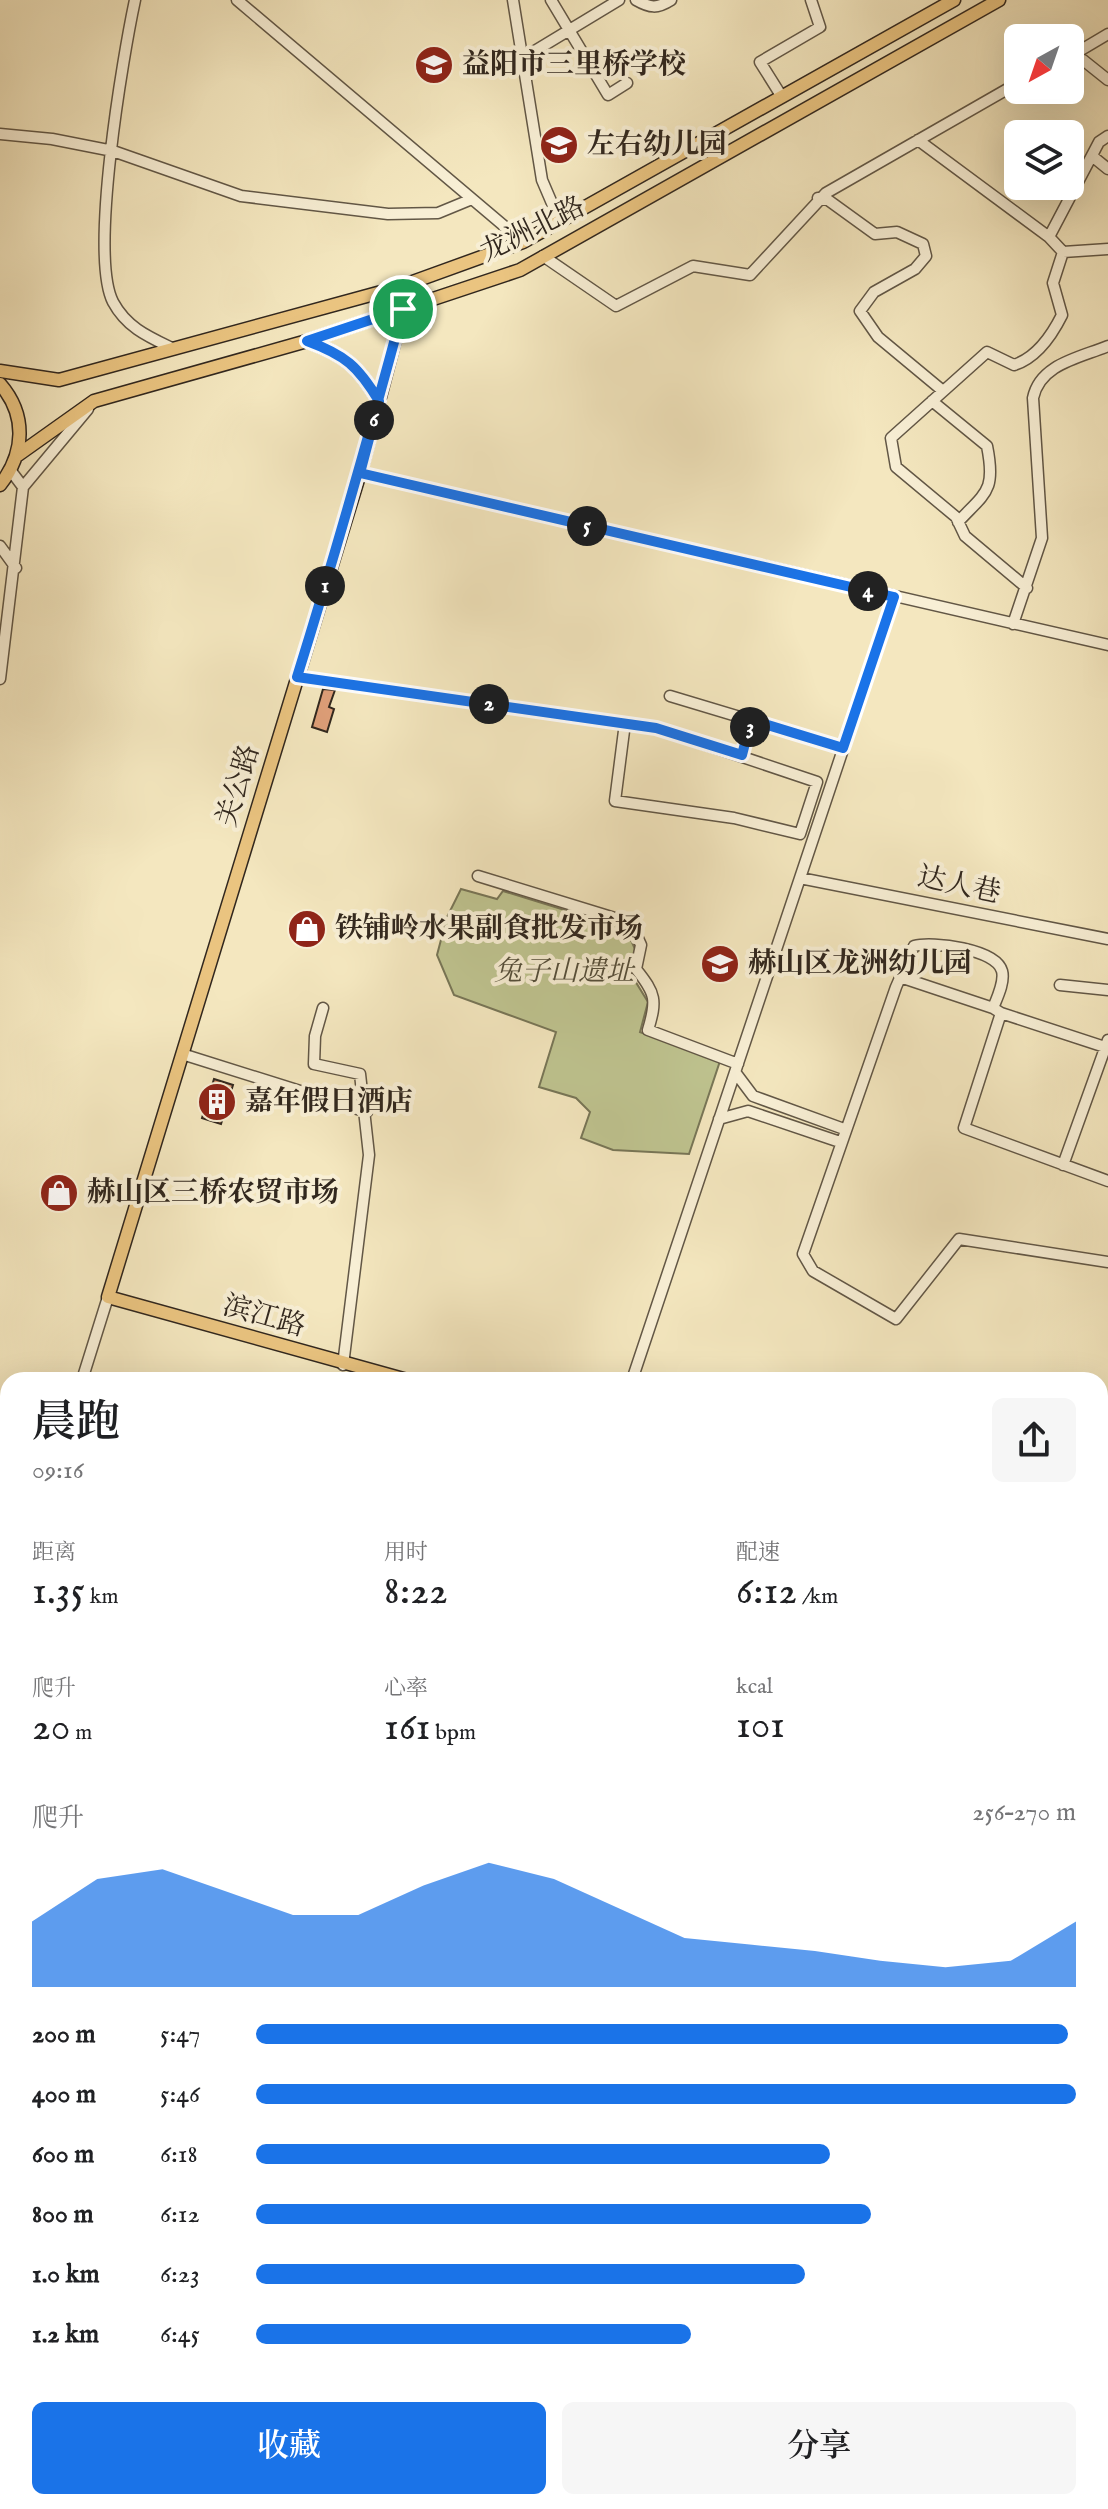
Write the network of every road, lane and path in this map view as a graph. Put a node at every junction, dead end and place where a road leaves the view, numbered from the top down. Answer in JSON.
{"nodes":[{"id":1,"x":135,"y":0,"type":"edge"},
{"id":2,"x":237,"y":0,"type":"edge"},
{"id":3,"x":513,"y":0,"type":"edge"},
{"id":4,"x":551,"y":0,"type":"edge"},
{"id":5,"x":619,"y":0,"type":"edge"},
{"id":6,"x":636,"y":0,"type":"edge"},
{"id":7,"x":671,"y":0,"type":"edge"},
{"id":8,"x":811,"y":0,"type":"edge"},
{"id":9,"x":954,"y":0,"type":"edge"},
{"id":10,"x":999,"y":0,"type":"edge"},
{"id":11,"x":568,"y":30,"type":"junction"},
{"id":12,"x":1108,"y":34,"type":"edge"},
{"id":13,"x":1084,"y":48,"type":"edge"},
{"id":14,"x":533,"y":52,"type":"dead end"},
{"id":15,"x":1084,"y":61,"type":"edge"},
{"id":16,"x":1108,"y":80,"type":"edge"},
{"id":17,"x":627,"y":83,"type":"dead end"},
{"id":18,"x":1004,"y":91,"type":"edge"},
{"id":19,"x":782,"y":97,"type":"junction"},
{"id":20,"x":0,"y":134,"type":"edge"},
{"id":21,"x":1108,"y":136,"type":"edge"},
{"id":22,"x":918,"y":140,"type":"junction"},
{"id":23,"x":113,"y":151,"type":"junction"},
{"id":24,"x":1092,"y":156,"type":"junction"},
{"id":25,"x":1108,"y":169,"type":"edge"},
{"id":26,"x":818,"y":198,"type":"junction"},
{"id":27,"x":472,"y":199,"type":"junction"},
{"id":28,"x":560,"y":222,"type":"junction"},
{"id":29,"x":1049,"y":237,"type":"junction"},
{"id":30,"x":523,"y":242,"type":"junction"},
{"id":31,"x":1108,"y":249,"type":"edge"},
{"id":32,"x":1063,"y":252,"type":"junction"},
{"id":33,"x":543,"y":256,"type":"junction"},
{"id":34,"x":396,"y":288,"type":"junction"},
{"id":35,"x":403,"y":309,"type":"junction"},
{"id":36,"x":307,"y":341,"type":"junction"},
{"id":37,"x":1108,"y":346,"type":"edge"},
{"id":38,"x":174,"y":349,"type":"junction"},
{"id":39,"x":0,"y":371,"type":"edge"},
{"id":40,"x":0,"y":384,"type":"edge"},
{"id":41,"x":943,"y":391,"type":"junction"},
{"id":42,"x":94,"y":401,"type":"junction"},
{"id":43,"x":379,"y":401,"type":"junction"},
{"id":44,"x":932,"y":401,"type":"junction"},
{"id":45,"x":18,"y":455,"type":"junction"},
{"id":46,"x":11,"y":471,"type":"junction"},
{"id":47,"x":360,"y":473,"type":"junction"},
{"id":48,"x":0,"y":485,"type":"edge"},
{"id":49,"x":23,"y":487,"type":"junction"},
{"id":50,"x":958,"y":522,"type":"junction"},
{"id":51,"x":0,"y":546,"type":"edge"},
{"id":52,"x":16,"y":568,"type":"junction"},
{"id":53,"x":1027,"y":588,"type":"junction"},
{"id":54,"x":894,"y":597,"type":"junction"},
{"id":55,"x":1013,"y":624,"type":"junction"},
{"id":56,"x":1108,"y":645,"type":"edge"},
{"id":57,"x":297,"y":677,"type":"junction"},
{"id":58,"x":0,"y":679,"type":"edge"},
{"id":59,"x":670,"y":696,"type":"dead end"},
{"id":60,"x":751,"y":720,"type":"junction"},
{"id":61,"x":625,"y":723,"type":"junction"},
{"id":62,"x":843,"y":748,"type":"junction"},
{"id":63,"x":742,"y":755,"type":"junction"},
{"id":64,"x":478,"y":876,"type":"dead end"},
{"id":65,"x":800,"y":878,"type":"junction"},
{"id":66,"x":1108,"y":939,"type":"edge"},
{"id":67,"x":900,"y":977,"type":"junction"},
{"id":68,"x":1060,"y":985,"type":"dead end"},
{"id":69,"x":1108,"y":990,"type":"edge"},
{"id":70,"x":323,"y":1008,"type":"dead end"},
{"id":71,"x":997,"y":1010,"type":"junction"},
{"id":72,"x":1107,"y":1045,"type":"edge"},
{"id":73,"x":182,"y":1054,"type":"junction"},
{"id":74,"x":736,"y":1068,"type":"junction"},
{"id":75,"x":367,"y":1112,"type":"junction"},
{"id":76,"x":719,"y":1119,"type":"junction"},
{"id":77,"x":844,"y":1129,"type":"junction"},
{"id":78,"x":840,"y":1142,"type":"junction"},
{"id":79,"x":1063,"y":1165,"type":"junction"},
{"id":80,"x":1108,"y":1181,"type":"edge"},
{"id":81,"x":1108,"y":1262,"type":"edge"},
{"id":82,"x":108,"y":1297,"type":"junction"},
{"id":83,"x":343,"y":1365,"type":"junction"},
{"id":84,"x":85,"y":1372,"type":"edge"},
{"id":85,"x":373,"y":1372,"type":"edge"},
{"id":86,"x":635,"y":1372,"type":"edge"}],
"edges":[{"from":1,"to":23,"type":"street"},
{"from":2,"to":27,"type":"street"},
{"from":3,"to":28,"type":"street"},
{"from":4,"to":11,"type":"street"},
{"from":5,"to":11,"type":"street"},
{"from":6,"to":7,"type":"street"},
{"from":8,"to":19,"type":"street"},
{"from":9,"to":19,"type":"main road","name":"龙洲北路"},
{"from":10,"to":33,"type":"main road","name":"龙洲北路"},
{"from":11,"to":14,"type":"street"},
{"from":11,"to":17,"type":"street"},
{"from":12,"to":13,"type":"street"},
{"from":15,"to":16,"type":"street"},
{"from":18,"to":22,"type":"street"},
{"from":19,"to":28,"type":"main road","name":"龙洲北路"},
{"from":20,"to":23,"type":"street"},
{"from":21,"to":24,"type":"street"},
{"from":22,"to":26,"type":"street"},
{"from":22,"to":29,"type":"street"},
{"from":23,"to":27,"type":"street"},
{"from":23,"to":38,"type":"street"},
{"from":24,"to":25,"type":"street"},
{"from":24,"to":29,"type":"street"},
{"from":26,"to":33,"type":"street"},
{"from":26,"to":41,"type":"street"},
{"from":27,"to":30,"type":"street"},
{"from":28,"to":30,"type":"main road","name":"龙洲北路"},
{"from":29,"to":32,"type":"street"},
{"from":30,"to":34,"type":"main road","name":"龙洲北路"},
{"from":31,"to":32,"type":"street"},
{"from":32,"to":41,"type":"street"},
{"from":33,"to":35,"type":"main road","name":"龙洲北路"},
{"from":34,"to":35,"type":"main road"},
{"from":34,"to":38,"type":"main road","name":"龙洲北路"},
{"from":35,"to":36,"type":"main road","name":"龙洲北路"},
{"from":35,"to":43,"type":"main road","name":"关公路"},
{"from":36,"to":42,"type":"main road","name":"龙洲北路"},
{"from":36,"to":43,"type":"main road"},
{"from":37,"to":53,"type":"street"},
{"from":38,"to":39,"type":"main road","name":"龙洲北路"},
{"from":40,"to":45,"type":"main road"},
{"from":41,"to":44,"type":"street"},
{"from":42,"to":45,"type":"main road","name":"龙洲北路"},
{"from":42,"to":49,"type":"street"},
{"from":43,"to":47,"type":"main road","name":"关公路"},
{"from":44,"to":50,"type":"street"},
{"from":44,"to":50,"type":"street"},
{"from":45,"to":46,"type":"main road"},
{"from":46,"to":48,"type":"main road"},
{"from":46,"to":49,"type":"street"},
{"from":47,"to":54,"type":"street"},
{"from":47,"to":57,"type":"main road","name":"关公路"},
{"from":49,"to":52,"type":"street"},
{"from":50,"to":53,"type":"street"},
{"from":51,"to":52,"type":"street"},
{"from":52,"to":58,"type":"street"},
{"from":53,"to":55,"type":"street"},
{"from":54,"to":55,"type":"street"},
{"from":54,"to":62,"type":"street"},
{"from":55,"to":56,"type":"street"},
{"from":57,"to":61,"type":"street"},
{"from":57,"to":73,"type":"main road","name":"关公路"},
{"from":59,"to":60,"type":"street"},
{"from":60,"to":62,"type":"street"},
{"from":60,"to":63,"type":"street"},
{"from":61,"to":63,"type":"street"},
{"from":61,"to":63,"type":"street"},
{"from":62,"to":65,"type":"street"},
{"from":64,"to":74,"type":"street"},
{"from":65,"to":66,"type":"street","name":"达人巷"},
{"from":65,"to":74,"type":"street"},
{"from":67,"to":71,"type":"street"},
{"from":67,"to":71,"type":"street"},
{"from":67,"to":77,"type":"street"},
{"from":68,"to":69,"type":"street"},
{"from":70,"to":75,"type":"street"},
{"from":71,"to":72,"type":"street"},
{"from":71,"to":79,"type":"street"},
{"from":72,"to":79,"type":"street"},
{"from":73,"to":75,"type":"street"},
{"from":73,"to":82,"type":"main road","name":"关公路"},
{"from":74,"to":76,"type":"street"},
{"from":74,"to":77,"type":"street"},
{"from":75,"to":83,"type":"street"},
{"from":76,"to":78,"type":"street"},
{"from":76,"to":86,"type":"street"},
{"from":77,"to":78,"type":"street"},
{"from":78,"to":81,"type":"street"},
{"from":79,"to":80,"type":"street"},
{"from":82,"to":83,"type":"main road","name":"滨江路"},
{"from":82,"to":84,"type":"street"},
{"from":83,"to":85,"type":"main road","name":"滨江路"}]}
